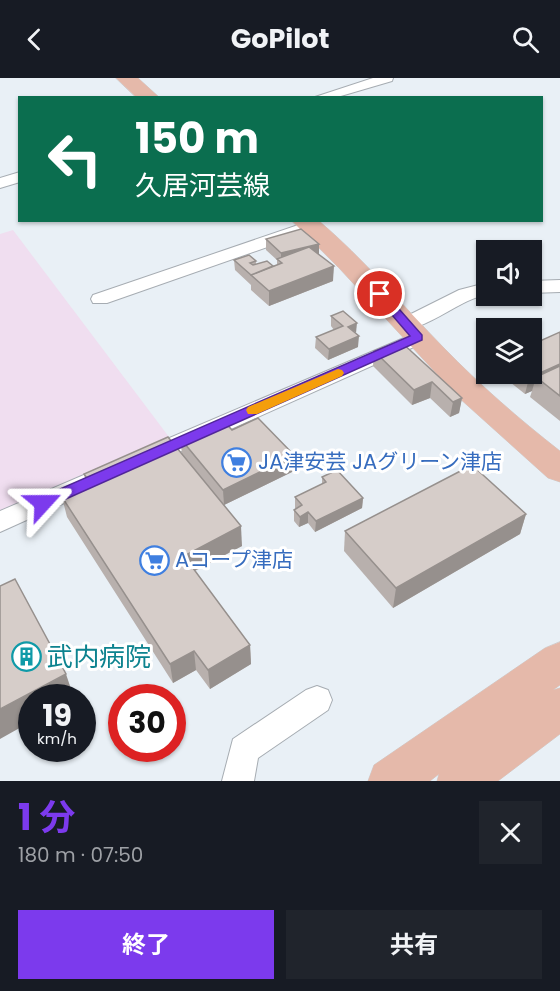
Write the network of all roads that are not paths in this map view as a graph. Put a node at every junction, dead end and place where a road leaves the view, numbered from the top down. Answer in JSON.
{"nodes":[{"id":1,"x":126,"y":78,"type":"edge"},
{"id":2,"x":387,"y":78,"type":"edge"},
{"id":3,"x":148,"y":96,"type":"edge"},
{"id":4,"x":325,"y":96,"type":"edge"},
{"id":5,"x":18,"y":178,"type":"edge"},
{"id":6,"x":0,"y":183,"type":"edge"},
{"id":7,"x":306,"y":223,"type":"edge"},
{"id":8,"x":560,"y":286,"type":"edge"},
{"id":9,"x":542,"y":287,"type":"edge"},
{"id":10,"x":476,"y":291,"type":"edge"},
{"id":11,"x":100,"y":299,"type":"dead end"},
{"id":12,"x":412,"y":331,"type":"junction"},
{"id":13,"x":560,"y":469,"type":"edge"},
{"id":14,"x":0,"y":522,"type":"edge"},
{"id":15,"x":560,"y":661,"type":"edge"},
{"id":16,"x":317,"y":700,"type":"dead end"},
{"id":17,"x":560,"y":708,"type":"edge"},
{"id":18,"x":238,"y":781,"type":"edge"},
{"id":19,"x":391,"y":781,"type":"edge"},
{"id":20,"x":460,"y":781,"type":"edge"}],
"edges":[{"from":1,"to":3,"type":"main road"},
{"from":2,"to":4,"type":"street"},
{"from":5,"to":6,"type":"street"},
{"from":7,"to":11,"type":"street"},
{"from":7,"to":12,"type":"main road"},
{"from":8,"to":9,"type":"street"},
{"from":10,"to":12,"type":"street"},
{"from":12,"to":13,"type":"main road"},
{"from":12,"to":14,"type":"street"},
{"from":15,"to":19,"type":"main road"},
{"from":16,"to":18,"type":"street"},
{"from":17,"to":20,"type":"main road"}]}
